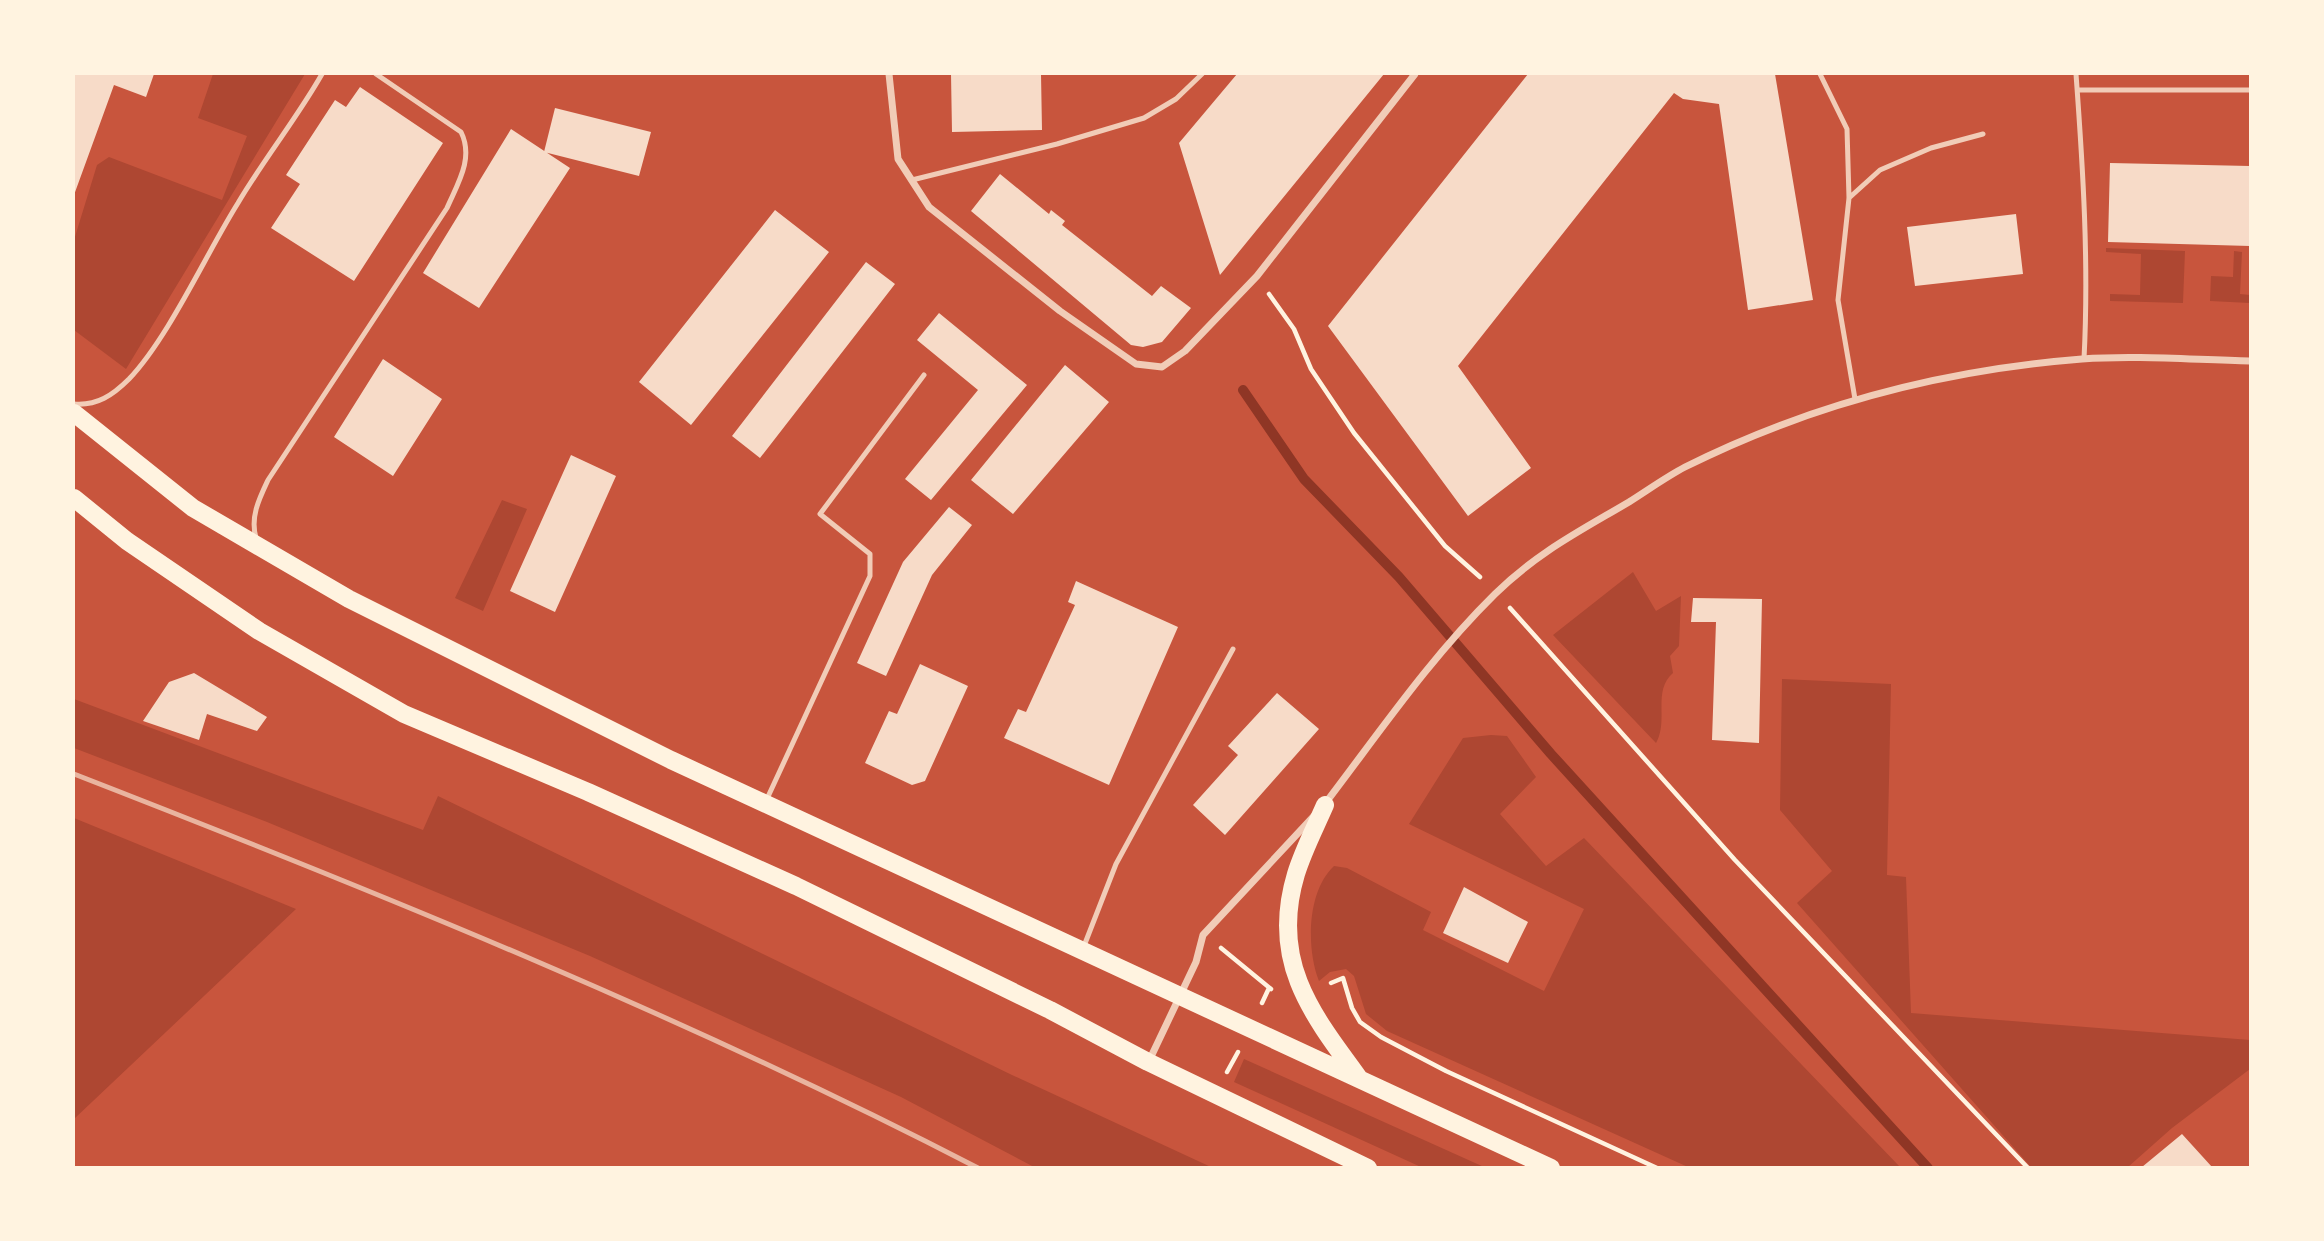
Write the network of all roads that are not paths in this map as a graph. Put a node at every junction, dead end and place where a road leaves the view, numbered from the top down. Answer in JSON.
{"nodes":[{"id":1,"x":322,"y":74,"type":"edge"},
{"id":2,"x":376,"y":74,"type":"edge"},
{"id":3,"x":889,"y":74,"type":"edge"},
{"id":4,"x":1202,"y":74,"type":"edge"},
{"id":5,"x":1415,"y":74,"type":"edge"},
{"id":6,"x":1820,"y":74,"type":"edge"},
{"id":7,"x":2076,"y":74,"type":"edge"},
{"id":8,"x":2078,"y":90,"type":"junction"},
{"id":9,"x":2250,"y":90,"type":"edge"},
{"id":10,"x":1983,"y":134,"type":"dead end"},
{"id":11,"x":912,"y":180,"type":"junction"},
{"id":12,"x":1849,"y":198,"type":"junction"},
{"id":13,"x":2084,"y":359,"type":"junction"},
{"id":14,"x":2250,"y":361,"type":"edge"},
{"id":15,"x":924,"y":375,"type":"dead end"},
{"id":16,"x":1855,"y":399,"type":"junction"},
{"id":17,"x":74,"y":404,"type":"edge"},
{"id":18,"x":74,"y":413,"type":"edge"},
{"id":19,"x":74,"y":499,"type":"edge"},
{"id":20,"x":258,"y":548,"type":"junction"},
{"id":21,"x":1233,"y":649,"type":"dead end"},
{"id":22,"x":765,"y":803,"type":"junction"},
{"id":23,"x":1325,"y":805,"type":"junction"},
{"id":24,"x":1082,"y":952,"type":"junction"},
{"id":25,"x":1179,"y":998,"type":"junction"},
{"id":26,"x":1148,"y":1062,"type":"junction"},
{"id":27,"x":1361,"y":1081,"type":"junction"},
{"id":28,"x":1368,"y":1167,"type":"edge"},
{"id":29,"x":1551,"y":1167,"type":"edge"}],
"edges":[{"from":1,"to":17,"type":"lane"},
{"from":2,"to":20,"type":"lane"},
{"from":3,"to":11,"type":"street"},
{"from":4,"to":11,"type":"lane"},
{"from":5,"to":11,"type":"street"},
{"from":6,"to":12,"type":"lane"},
{"from":7,"to":8,"type":"lane"},
{"from":8,"to":9,"type":"lane"},
{"from":8,"to":13,"type":"lane"},
{"from":10,"to":12,"type":"lane"},
{"from":12,"to":16,"type":"lane"},
{"from":13,"to":14,"type":"street"},
{"from":13,"to":16,"type":"street"},
{"from":15,"to":22,"type":"lane"},
{"from":16,"to":23,"type":"street"},
{"from":18,"to":20,"type":"main road"},
{"from":19,"to":26,"type":"main road"},
{"from":20,"to":22,"type":"main road"},
{"from":21,"to":24,"type":"lane"},
{"from":22,"to":24,"type":"main road"},
{"from":23,"to":25,"type":"street"},
{"from":23,"to":27,"type":"main road"},
{"from":24,"to":25,"type":"main road"},
{"from":25,"to":26,"type":"street"},
{"from":25,"to":27,"type":"main road"},
{"from":26,"to":28,"type":"main road"},
{"from":27,"to":29,"type":"main road"}]}
